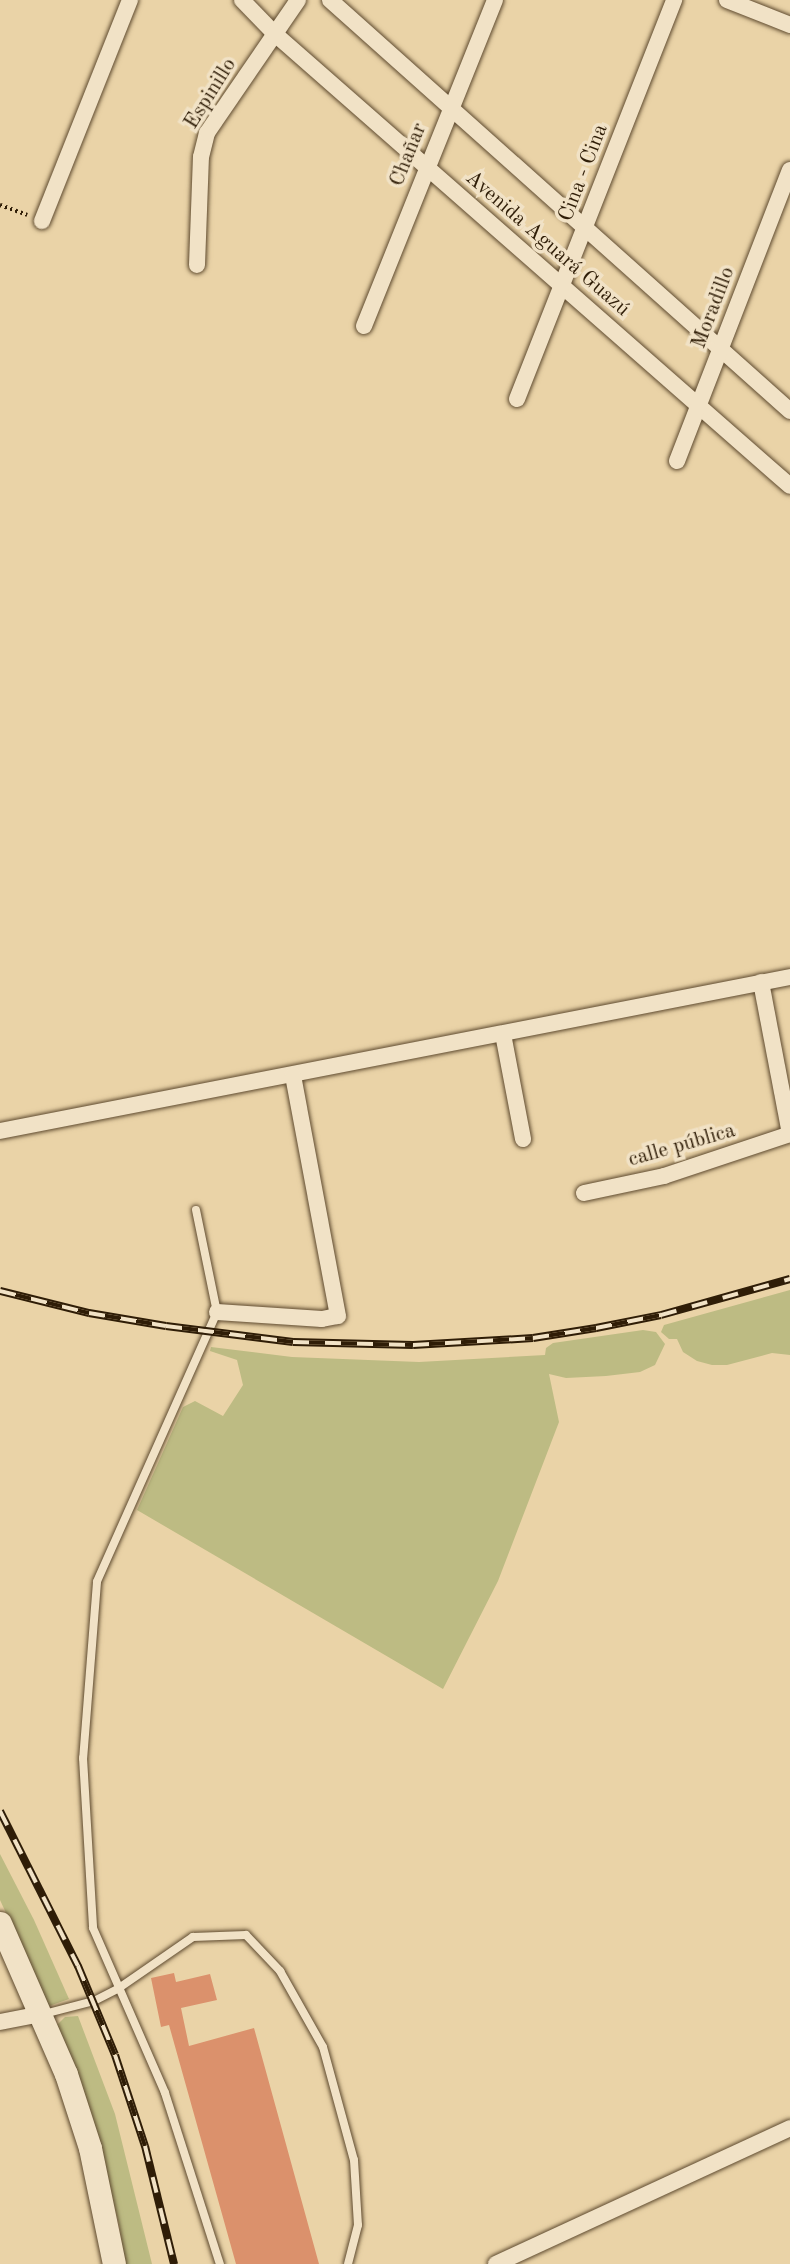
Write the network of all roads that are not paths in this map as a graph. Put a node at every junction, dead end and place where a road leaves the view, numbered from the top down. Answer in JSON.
{"nodes":[{"id":1,"x":130,"y":0,"type":"edge"},
{"id":2,"x":242,"y":0,"type":"edge"},
{"id":3,"x":298,"y":0,"type":"edge"},
{"id":4,"x":330,"y":0,"type":"edge"},
{"id":5,"x":495,"y":0,"type":"edge"},
{"id":6,"x":674,"y":0,"type":"edge"},
{"id":7,"x":727,"y":0,"type":"edge"},
{"id":8,"x":790,"y":25,"type":"edge"},
{"id":9,"x":275,"y":34,"type":"junction"},
{"id":10,"x":452,"y":107,"type":"junction"},
{"id":11,"x":427,"y":167,"type":"junction"},
{"id":12,"x":790,"y":170,"type":"edge"},
{"id":13,"x":42,"y":221,"type":"road end"},
{"id":14,"x":585,"y":228,"type":"junction"},
{"id":15,"x":197,"y":265,"type":"dead end"},
{"id":16,"x":562,"y":284,"type":"junction"},
{"id":17,"x":364,"y":326,"type":"dead end"},
{"id":18,"x":720,"y":349,"type":"junction"},
{"id":19,"x":517,"y":399,"type":"dead end"},
{"id":20,"x":698,"y":405,"type":"junction"},
{"id":21,"x":790,"y":411,"type":"edge"},
{"id":22,"x":677,"y":461,"type":"dead end"},
{"id":23,"x":790,"y":486,"type":"edge"},
{"id":24,"x":790,"y":977,"type":"edge"},
{"id":25,"x":761,"y":982,"type":"junction"},
{"id":26,"x":503,"y":1034,"type":"junction"},
{"id":27,"x":293,"y":1075,"type":"junction"},
{"id":28,"x":786,"y":1090,"type":"edge"},
{"id":29,"x":0,"y":1131,"type":"edge"},
{"id":30,"x":790,"y":1134,"type":"edge"},
{"id":31,"x":523,"y":1139,"type":"dead end"},
{"id":32,"x":584,"y":1193,"type":"dead end"},
{"id":33,"x":196,"y":1210,"type":"dead end"},
{"id":34,"x":216,"y":1312,"type":"junction"},
{"id":35,"x":0,"y":1923,"type":"edge"},
{"id":36,"x":119,"y":1988,"type":"junction"},
{"id":37,"x":41,"y":2014,"type":"junction"},
{"id":38,"x":0,"y":2022,"type":"edge"},
{"id":39,"x":790,"y":2128,"type":"edge"},
{"id":40,"x":114,"y":2264,"type":"edge"},
{"id":41,"x":220,"y":2264,"type":"edge"},
{"id":42,"x":348,"y":2264,"type":"edge"},
{"id":43,"x":496,"y":2264,"type":"edge"}],
"edges":[{"from":1,"to":13,"type":"street"},
{"from":2,"to":9,"type":"street","name":"Avenida Aguará Guazú"},
{"from":3,"to":9,"type":"street","name":"Espinillo"},
{"from":4,"to":10,"type":"street","name":"Avenida Aguará Guazú"},
{"from":5,"to":10,"type":"street","name":"Chañar"},
{"from":6,"to":14,"type":"street","name":"Cina - Cina"},
{"from":7,"to":8,"type":"street"},
{"from":9,"to":11,"type":"street","name":"Avenida Aguará Guazú"},
{"from":9,"to":15,"type":"street","name":"Espinillo"},
{"from":10,"to":11,"type":"street","name":"Chañar"},
{"from":10,"to":14,"type":"street","name":"Avenida Aguará Guazú"},
{"from":11,"to":16,"type":"street","name":"Avenida Aguará Guazú"},
{"from":11,"to":17,"type":"street","name":"Chañar"},
{"from":12,"to":18,"type":"street","name":"Moradillo"},
{"from":14,"to":16,"type":"street","name":"Cina - Cina"},
{"from":14,"to":18,"type":"street","name":"Avenida Aguará Guazú"},
{"from":16,"to":19,"type":"street","name":"Cina - Cina"},
{"from":16,"to":20,"type":"street","name":"Avenida Aguará Guazú"},
{"from":18,"to":20,"type":"street","name":"Moradillo"},
{"from":18,"to":21,"type":"street","name":"Avenida Aguará Guazú"},
{"from":20,"to":22,"type":"street","name":"Moradillo"},
{"from":20,"to":23,"type":"street","name":"Avenida Aguará Guazú"},
{"from":24,"to":25,"type":"street"},
{"from":25,"to":26,"type":"street"},
{"from":25,"to":28,"type":"street","name":"calle pública"},
{"from":26,"to":27,"type":"street"},
{"from":26,"to":31,"type":"street"},
{"from":27,"to":29,"type":"street"},
{"from":27,"to":34,"type":"street"},
{"from":28,"to":30,"type":"street","name":"calle pública"},
{"from":30,"to":32,"type":"street","name":"calle pública"},
{"from":33,"to":34,"type":"lane"},
{"from":34,"to":36,"type":"lane"},
{"from":35,"to":37,"type":"main road"},
{"from":36,"to":37,"type":"lane"},
{"from":36,"to":41,"type":"lane"},
{"from":36,"to":42,"type":"lane"},
{"from":37,"to":38,"type":"street"},
{"from":37,"to":40,"type":"main road"},
{"from":39,"to":43,"type":"street"}]}
